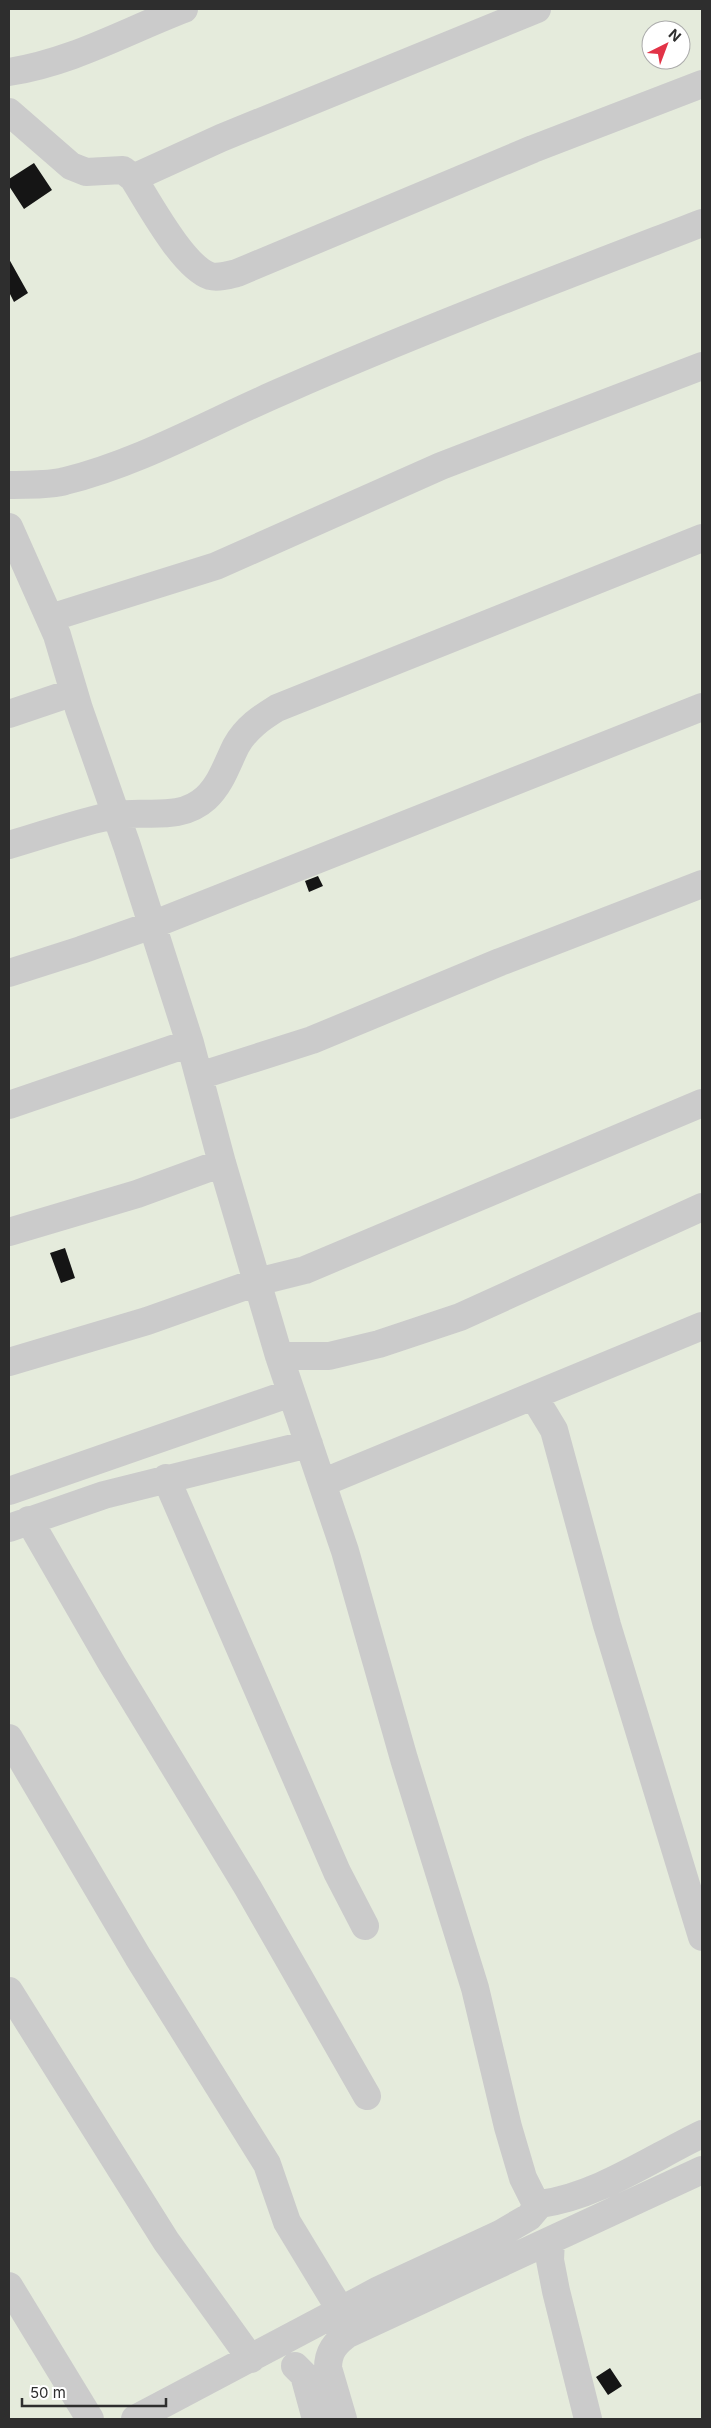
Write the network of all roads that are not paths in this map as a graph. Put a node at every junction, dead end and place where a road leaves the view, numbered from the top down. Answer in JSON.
{"nodes":[{"id":1,"x":184,"y":9,"type":"edge"},
{"id":2,"x":536,"y":9,"type":"edge"},
{"id":3,"x":9,"y":72,"type":"edge"},
{"id":4,"x":702,"y":84,"type":"edge"},
{"id":5,"x":9,"y":112,"type":"edge"},
{"id":6,"x":134,"y":178,"type":"junction"},
{"id":7,"x":702,"y":223,"type":"edge"},
{"id":8,"x":702,"y":366,"type":"edge"},
{"id":9,"x":9,"y":485,"type":"edge"},
{"id":10,"x":9,"y":527,"type":"edge"},
{"id":11,"x":702,"y":538,"type":"edge"},
{"id":12,"x":19,"y":574,"type":"edge"},
{"id":13,"x":50,"y":618,"type":"junction"},
{"id":14,"x":74,"y":692,"type":"junction"},
{"id":15,"x":702,"y":707,"type":"edge"},
{"id":16,"x":9,"y":714,"type":"edge"},
{"id":17,"x":116,"y":815,"type":"junction"},
{"id":18,"x":9,"y":845,"type":"edge"},
{"id":19,"x":702,"y":884,"type":"edge"},
{"id":20,"x":152,"y":925,"type":"junction"},
{"id":21,"x":9,"y":973,"type":"edge"},
{"id":22,"x":190,"y":1043,"type":"junction"},
{"id":23,"x":199,"y":1076,"type":"junction"},
{"id":24,"x":702,"y":1103,"type":"edge"},
{"id":25,"x":9,"y":1105,"type":"edge"},
{"id":26,"x":222,"y":1163,"type":"junction"},
{"id":27,"x":702,"y":1206,"type":"edge"},
{"id":28,"x":9,"y":1232,"type":"edge"},
{"id":29,"x":257,"y":1282,"type":"junction"},
{"id":30,"x":702,"y":1326,"type":"edge"},
{"id":31,"x":279,"y":1356,"type":"junction"},
{"id":32,"x":9,"y":1362,"type":"edge"},
{"id":33,"x":291,"y":1393,"type":"junction"},
{"id":34,"x":534,"y":1397,"type":"junction"},
{"id":35,"x":309,"y":1444,"type":"junction"},
{"id":36,"x":166,"y":1478,"type":"junction"},
{"id":37,"x":322,"y":1483,"type":"junction"},
{"id":38,"x":9,"y":1491,"type":"edge"},
{"id":39,"x":19,"y":1524,"type":"edge"},
{"id":40,"x":9,"y":1738,"type":"edge"},
{"id":41,"x":365,"y":1926,"type":"dead end"},
{"id":42,"x":702,"y":1938,"type":"edge"},
{"id":43,"x":9,"y":1991,"type":"edge"},
{"id":44,"x":366,"y":2096,"type":"dead end"},
{"id":45,"x":702,"y":2134,"type":"edge"},
{"id":46,"x":702,"y":2170,"type":"edge"},
{"id":47,"x":540,"y":2204,"type":"junction"},
{"id":48,"x":551,"y":2240,"type":"junction"},
{"id":49,"x":9,"y":2286,"type":"edge"},
{"id":50,"x":341,"y":2311,"type":"junction"},
{"id":51,"x":251,"y":2359,"type":"junction"},
{"id":52,"x":295,"y":2366,"type":"dead end"},
{"id":53,"x":90,"y":2419,"type":"edge"},
{"id":54,"x":136,"y":2419,"type":"edge"},
{"id":55,"x":316,"y":2419,"type":"edge"},
{"id":56,"x":343,"y":2419,"type":"edge"},
{"id":57,"x":588,"y":2419,"type":"edge"}],
"edges":[{"from":1,"to":3,"type":"street"},
{"from":2,"to":6,"type":"street"},
{"from":4,"to":6,"type":"street"},
{"from":5,"to":6,"type":"street"},
{"from":7,"to":9,"type":"street"},
{"from":8,"to":13,"type":"street"},
{"from":10,"to":12,"type":"street"},
{"from":11,"to":17,"type":"street"},
{"from":12,"to":13,"type":"street"},
{"from":13,"to":14,"type":"street"},
{"from":14,"to":16,"type":"street"},
{"from":14,"to":17,"type":"street"},
{"from":15,"to":20,"type":"street"},
{"from":17,"to":18,"type":"street"},
{"from":17,"to":20,"type":"street"},
{"from":19,"to":23,"type":"street"},
{"from":20,"to":21,"type":"street"},
{"from":20,"to":22,"type":"street"},
{"from":22,"to":23,"type":"street"},
{"from":22,"to":25,"type":"street"},
{"from":23,"to":26,"type":"street"},
{"from":24,"to":29,"type":"street"},
{"from":26,"to":28,"type":"street"},
{"from":26,"to":29,"type":"street"},
{"from":27,"to":31,"type":"street"},
{"from":29,"to":31,"type":"street"},
{"from":29,"to":32,"type":"street"},
{"from":30,"to":34,"type":"street"},
{"from":31,"to":33,"type":"street"},
{"from":33,"to":35,"type":"street"},
{"from":33,"to":38,"type":"street"},
{"from":34,"to":37,"type":"street"},
{"from":34,"to":42,"type":"street"},
{"from":35,"to":36,"type":"street"},
{"from":35,"to":37,"type":"street"},
{"from":36,"to":39,"type":"street"},
{"from":36,"to":41,"type":"street"},
{"from":37,"to":47,"type":"street"},
{"from":39,"to":44,"type":"street"},
{"from":40,"to":50,"type":"street"},
{"from":43,"to":51,"type":"street"},
{"from":45,"to":47,"type":"street"},
{"from":46,"to":48,"type":"street"},
{"from":47,"to":50,"type":"street"},
{"from":48,"to":56,"type":"street"},
{"from":48,"to":57,"type":"street"},
{"from":49,"to":53,"type":"street"},
{"from":50,"to":51,"type":"street"},
{"from":51,"to":54,"type":"street"},
{"from":52,"to":55,"type":"street"}]}
